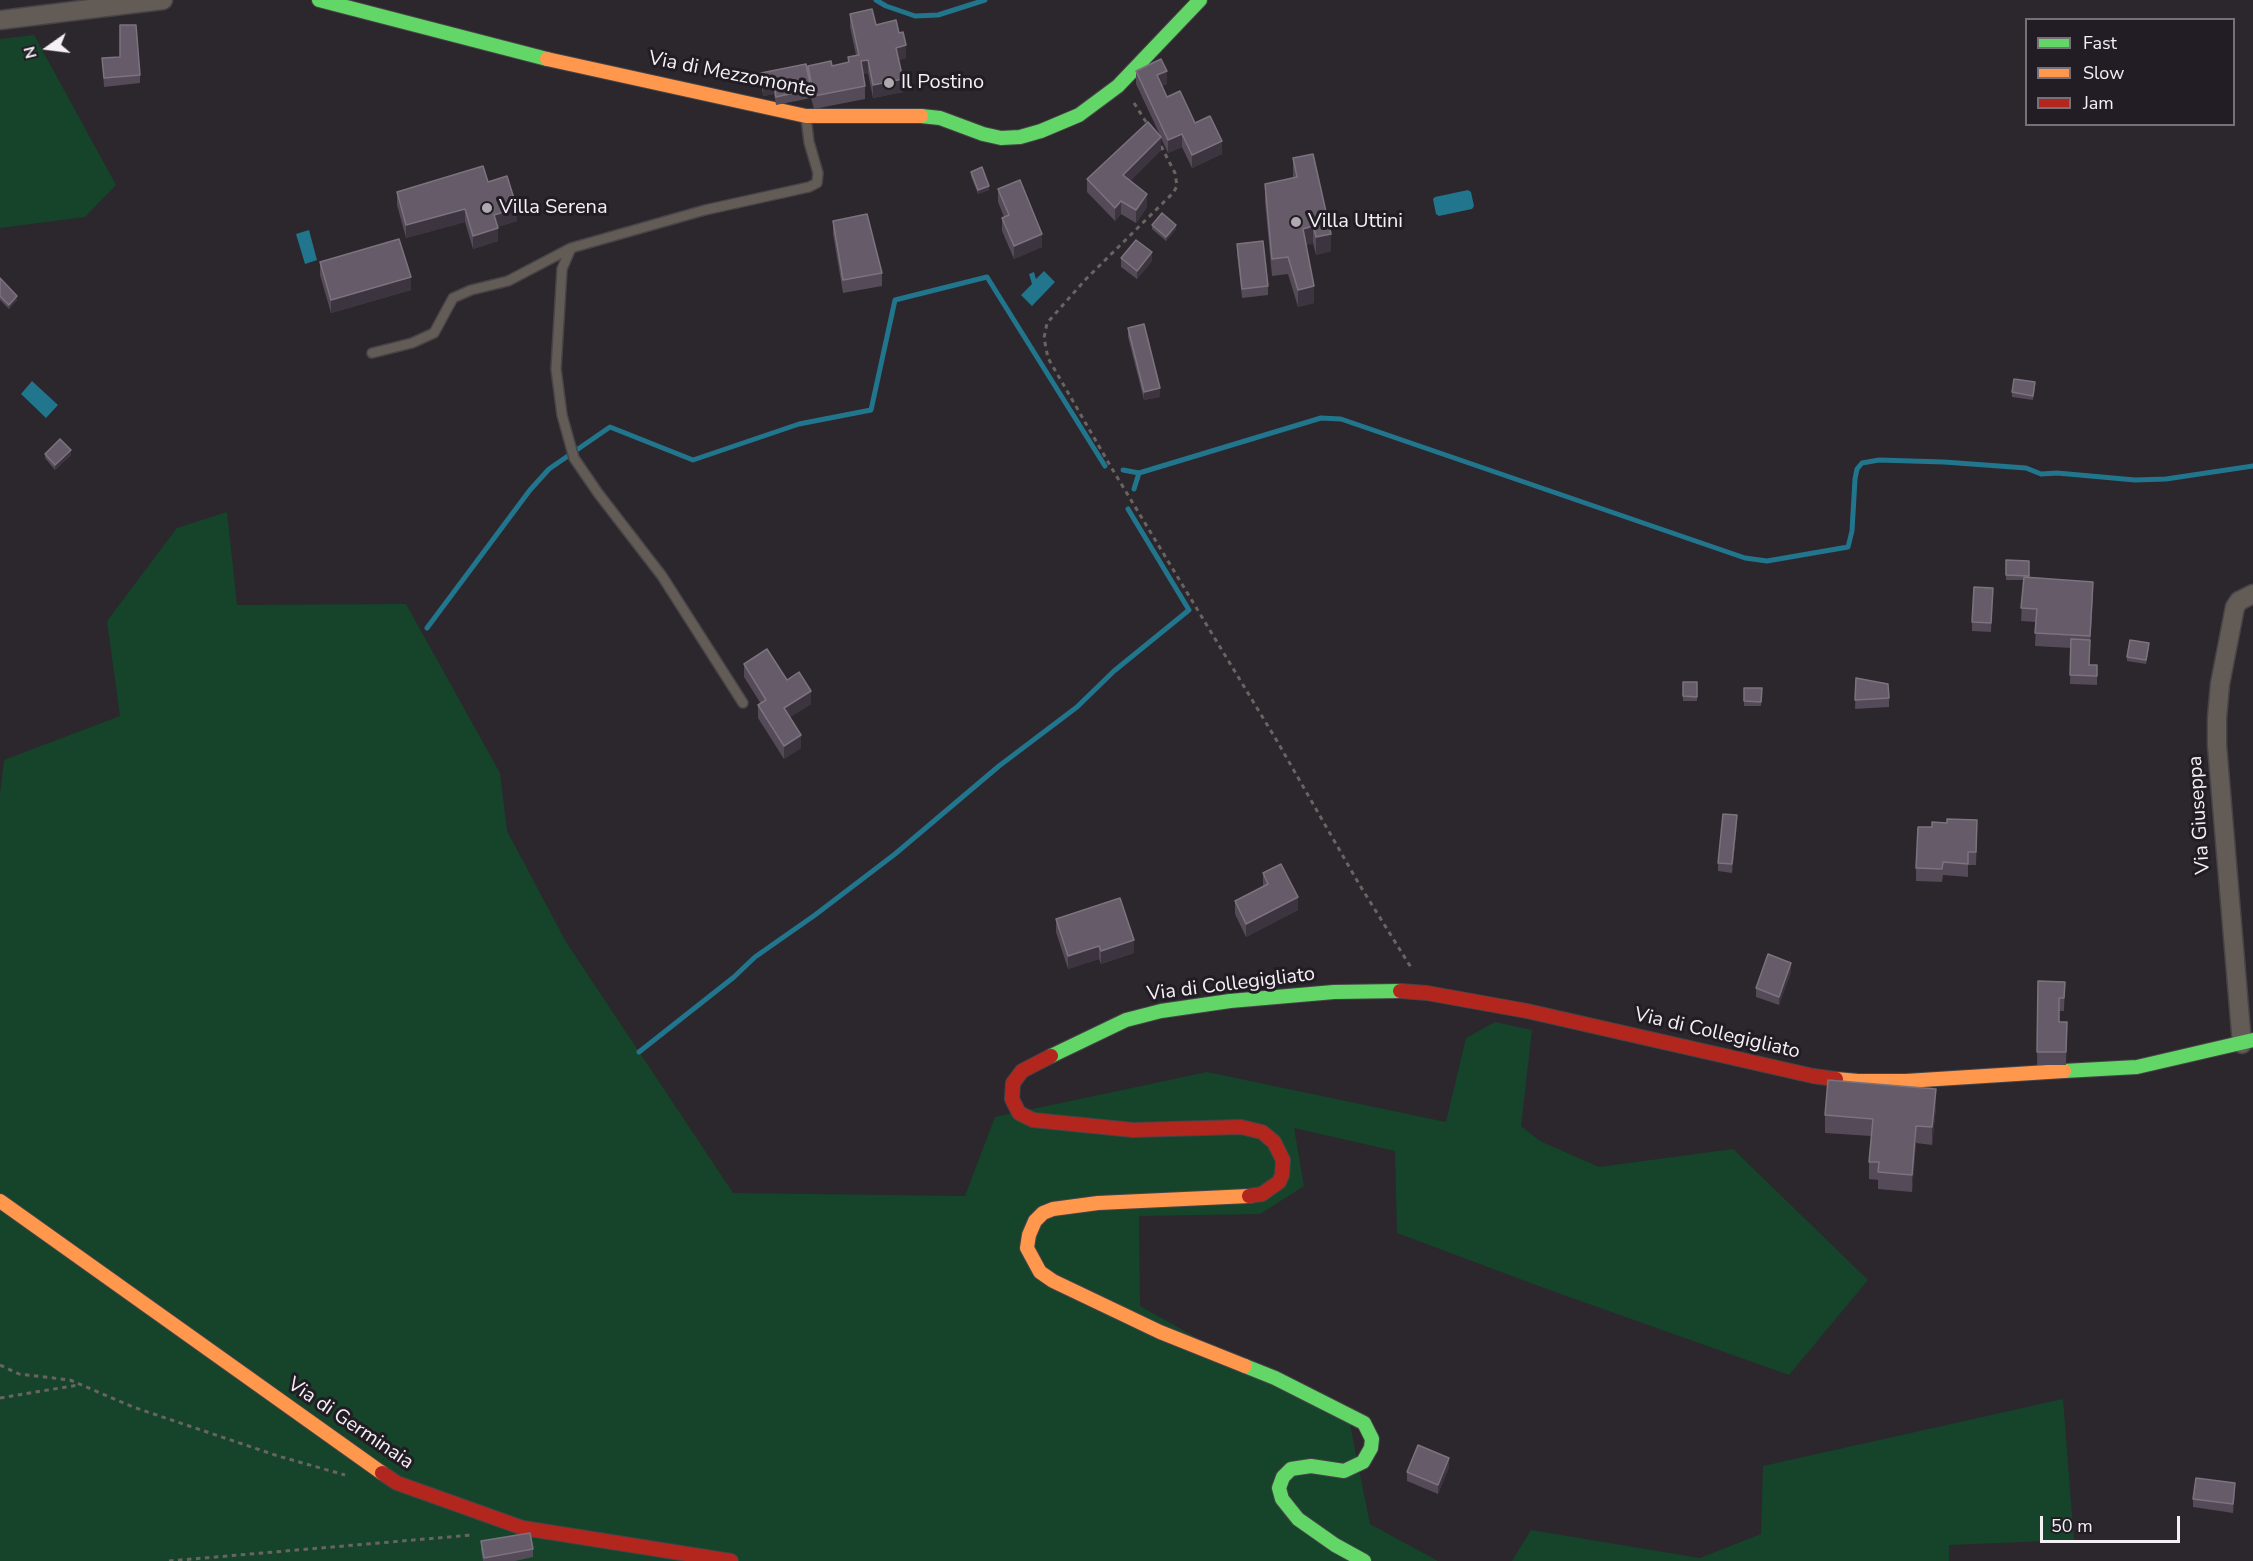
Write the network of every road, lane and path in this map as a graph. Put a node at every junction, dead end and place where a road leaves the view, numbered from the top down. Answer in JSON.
{"nodes":[{"id":1,"x":163,"y":0,"type":"edge"},
{"id":2,"x":319,"y":0,"type":"edge"},
{"id":3,"x":1200,"y":0,"type":"edge"},
{"id":4,"x":0,"y":20,"type":"edge"},
{"id":5,"x":1118,"y":86,"type":"junction"},
{"id":6,"x":806,"y":116,"type":"junction"},
{"id":7,"x":1150,"y":129,"type":"edge"},
{"id":8,"x":1160,"y":144,"type":"edge"},
{"id":9,"x":571,"y":248,"type":"junction"},
{"id":10,"x":372,"y":353,"type":"dead end"},
{"id":11,"x":2253,"y":594,"type":"edge"},
{"id":12,"x":743,"y":703,"type":"dead end"},
{"id":13,"x":1427,"y":993,"type":"junction"},
{"id":14,"x":2247,"y":1042,"type":"edge"},
{"id":15,"x":0,"y":1201,"type":"edge"},
{"id":16,"x":0,"y":1365,"type":"edge"},
{"id":17,"x":80,"y":1385,"type":"junction"},
{"id":18,"x":0,"y":1398,"type":"edge"},
{"id":19,"x":351,"y":1476,"type":"dead end"},
{"id":20,"x":474,"y":1535,"type":"dead end"},
{"id":21,"x":169,"y":1561,"type":"edge"},
{"id":22,"x":731,"y":1561,"type":"edge"},
{"id":23,"x":1364,"y":1561,"type":"edge"}],
"edges":[{"from":1,"to":4,"type":"street"},
{"from":2,"to":6,"type":"street","name":"Via di Mezzomonte"},
{"from":3,"to":5,"type":"street","name":"Via di Mezzomonte"},
{"from":5,"to":6,"type":"street","name":"Via di Mezzomonte"},
{"from":5,"to":7,"type":"path"},
{"from":6,"to":9,"type":"lane"},
{"from":8,"to":13,"type":"path"},
{"from":9,"to":10,"type":"lane"},
{"from":9,"to":12,"type":"lane"},
{"from":11,"to":14,"type":"street","name":"Via Giuseppa"},
{"from":13,"to":14,"type":"street","name":"Via di Collegigliato"},
{"from":13,"to":23,"type":"street","name":"Via di Collegigliato"},
{"from":15,"to":22,"type":"street","name":"Via di Germinaia"},
{"from":16,"to":17,"type":"path"},
{"from":17,"to":18,"type":"path"},
{"from":17,"to":19,"type":"path"},
{"from":20,"to":21,"type":"path"}]}
